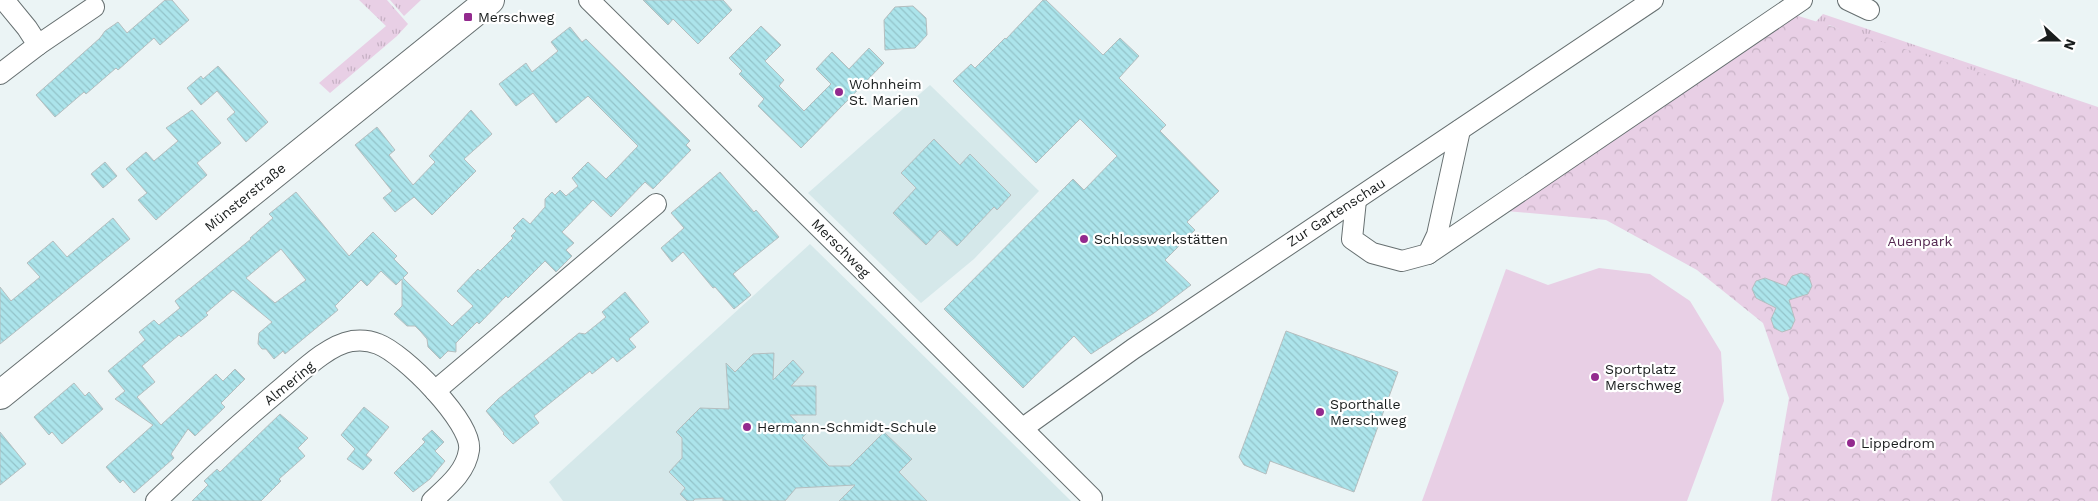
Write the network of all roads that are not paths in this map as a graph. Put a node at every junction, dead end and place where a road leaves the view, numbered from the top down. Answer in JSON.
{"nodes":[{"id":1,"x":4,"y":0,"type":"edge"},
{"id":2,"x":490,"y":0,"type":"edge"},
{"id":3,"x":589,"y":0,"type":"edge"},
{"id":4,"x":1653,"y":0,"type":"edge"},
{"id":5,"x":1802,"y":0,"type":"edge"},
{"id":6,"x":1848,"y":0,"type":"edge"},
{"id":7,"x":94,"y":8,"type":"dead end"},
{"id":8,"x":1869,"y":10,"type":"dead end"},
{"id":9,"x":38,"y":45,"type":"junction"},
{"id":10,"x":0,"y":74,"type":"edge"},
{"id":11,"x":1460,"y":130,"type":"junction"},
{"id":12,"x":1356,"y":200,"type":"junction"},
{"id":13,"x":656,"y":204,"type":"dead end"},
{"id":14,"x":1428,"y":254,"type":"junction"},
{"id":15,"x":435,"y":392,"type":"junction"},
{"id":16,"x":0,"y":395,"type":"edge"},
{"id":17,"x":1023,"y":428,"type":"junction"},
{"id":18,"x":1092,"y":498,"type":"dead end"},
{"id":19,"x":156,"y":501,"type":"edge"},
{"id":20,"x":432,"y":501,"type":"edge"}],
"edges":[{"from":1,"to":9,"type":"street"},
{"from":2,"to":16,"type":"main road","name":"Münsterstraße"},
{"from":3,"to":17,"type":"street","name":"Merschweg"},
{"from":4,"to":11,"type":"street","name":"Zur Gartenschau"},
{"from":5,"to":14,"type":"street"},
{"from":6,"to":8,"type":"street"},
{"from":7,"to":9,"type":"street"},
{"from":9,"to":10,"type":"street"},
{"from":11,"to":12,"type":"street","name":"Zur Gartenschau"},
{"from":11,"to":14,"type":"street"},
{"from":12,"to":14,"type":"street"},
{"from":12,"to":17,"type":"street","name":"Zur Gartenschau"},
{"from":13,"to":15,"type":"street"},
{"from":15,"to":19,"type":"street","name":"Almering"},
{"from":15,"to":20,"type":"street","name":"Almering"},
{"from":17,"to":18,"type":"street","name":"Merschweg"}]}
